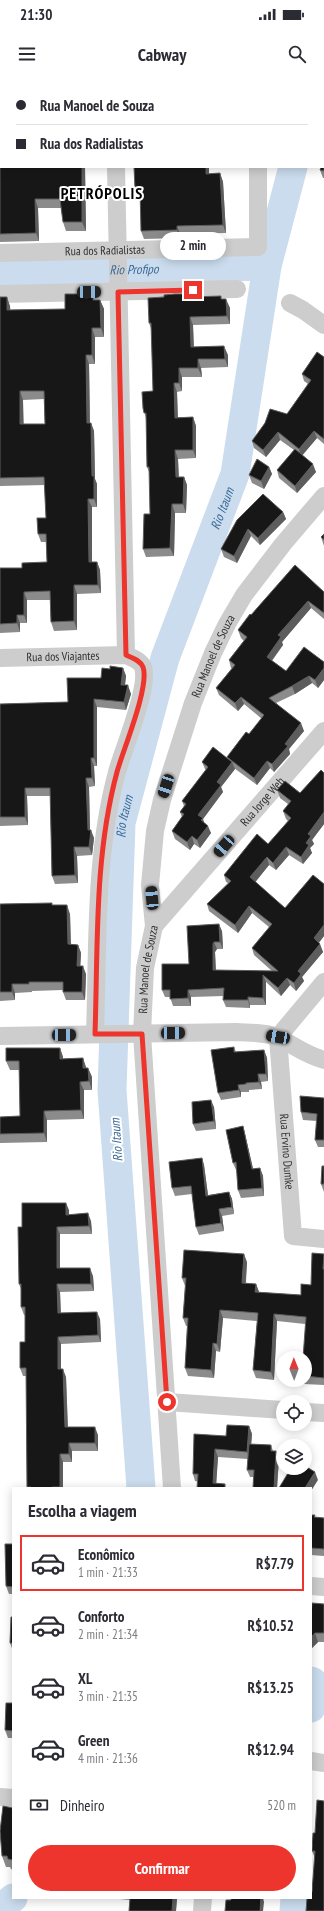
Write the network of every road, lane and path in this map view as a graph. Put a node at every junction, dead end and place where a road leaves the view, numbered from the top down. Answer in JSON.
{"nodes":[{"id":1,"x":116,"y":168,"type":"edge"},
{"id":2,"x":258,"y":168,"type":"edge"},
{"id":3,"x":117,"y":250,"type":"junction"},
{"id":4,"x":0,"y":253,"type":"edge"},
{"id":5,"x":237,"y":290,"type":"dead end"},
{"id":6,"x":118,"y":292,"type":"junction"},
{"id":7,"x":0,"y":294,"type":"edge"},
{"id":8,"x":290,"y":303,"type":"dead end"},
{"id":9,"x":324,"y":325,"type":"edge"},
{"id":10,"x":324,"y":496,"type":"edge"},
{"id":11,"x":126,"y":655,"type":"junction"},
{"id":12,"x":0,"y":658,"type":"edge"},
{"id":13,"x":324,"y":731,"type":"edge"},
{"id":14,"x":154,"y":926,"type":"junction"},
{"id":15,"x":324,"y":982,"type":"edge"},
{"id":16,"x":100,"y":1034,"type":"junction"},
{"id":17,"x":142,"y":1034,"type":"junction"},
{"id":18,"x":0,"y":1036,"type":"edge"},
{"id":19,"x":278,"y":1037,"type":"junction"},
{"id":20,"x":324,"y":1060,"type":"edge"},
{"id":21,"x":324,"y":1239,"type":"edge"},
{"id":22,"x":167,"y":1402,"type":"junction"},
{"id":23,"x":276,"y":1410,"type":"edge"},
{"id":24,"x":312,"y":1412,"type":"edge"},
{"id":25,"x":324,"y":1413,"type":"edge"},
{"id":26,"x":172,"y":1487,"type":"edge"},
{"id":27,"x":312,"y":1586,"type":"edge"},
{"id":28,"x":324,"y":1587,"type":"edge"},
{"id":29,"x":0,"y":1797,"type":"edge"},
{"id":30,"x":12,"y":1798,"type":"edge"},
{"id":31,"x":203,"y":1899,"type":"edge"},
{"id":32,"x":202,"y":1911,"type":"edge"}],
"edges":[{"from":1,"to":3,"type":"street"},
{"from":2,"to":3,"type":"street","name":"Rua dos Radialistas"},
{"from":3,"to":4,"type":"street","name":"Rua dos Radialistas"},
{"from":3,"to":6,"type":"street"},
{"from":5,"to":6,"type":"street"},
{"from":6,"to":7,"type":"street"},
{"from":6,"to":11,"type":"street"},
{"from":8,"to":9,"type":"street"},
{"from":10,"to":14,"type":"street","name":"Rua Manoel de Souza"},
{"from":11,"to":12,"type":"street","name":"Rua dos Viajantes"},
{"from":11,"to":16,"type":"street"},
{"from":13,"to":14,"type":"street","name":"Rua Jorge Weh"},
{"from":14,"to":17,"type":"street","name":"Rua Manoel de Souza"},
{"from":15,"to":19,"type":"street"},
{"from":16,"to":17,"type":"street"},
{"from":16,"to":18,"type":"street"},
{"from":17,"to":19,"type":"street"},
{"from":17,"to":22,"type":"street","name":"Rua Manoel de Souza"},
{"from":19,"to":20,"type":"street"},
{"from":19,"to":21,"type":"street","name":"Rua Ervino Dumke"},
{"from":22,"to":23,"type":"street"},
{"from":22,"to":26,"type":"street","name":"Rua Manoel de Souza"},
{"from":24,"to":25,"type":"street"},
{"from":27,"to":28,"type":"street"},
{"from":29,"to":30,"type":"street"},
{"from":31,"to":32,"type":"street"}]}
